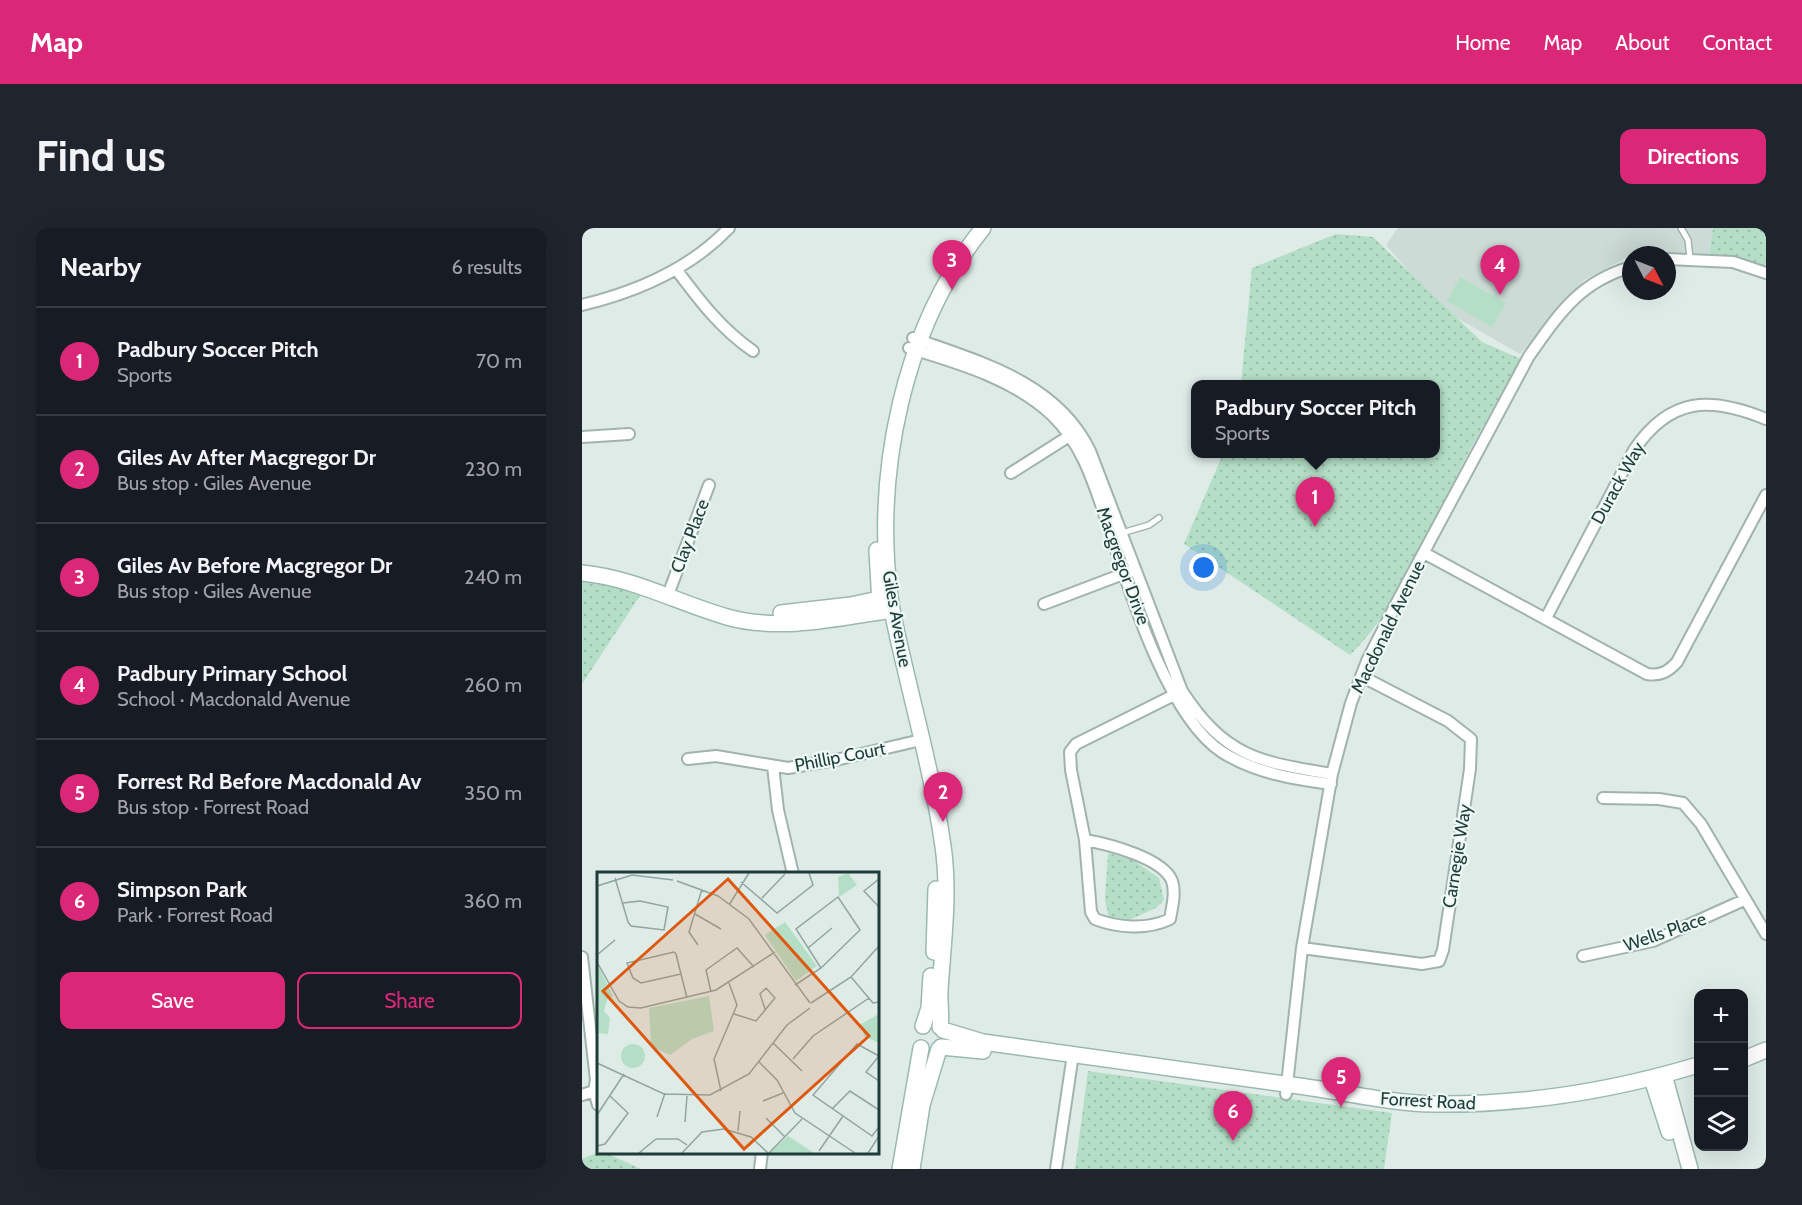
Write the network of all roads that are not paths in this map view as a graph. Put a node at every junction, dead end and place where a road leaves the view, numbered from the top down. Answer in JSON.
{"nodes":[{"id":1,"x":729,"y":228,"type":"edge"},
{"id":2,"x":972,"y":228,"type":"edge"},
{"id":3,"x":983,"y":228,"type":"edge"},
{"id":4,"x":1681,"y":228,"type":"edge"},
{"id":5,"x":1690,"y":258,"type":"junction"},
{"id":6,"x":1676,"y":259,"type":"edge"},
{"id":7,"x":676,"y":269,"type":"junction"},
{"id":8,"x":1622,"y":270,"type":"edge"},
{"id":9,"x":1766,"y":273,"type":"edge"},
{"id":10,"x":582,"y":305,"type":"edge"},
{"id":11,"x":915,"y":344,"type":"junction"},
{"id":12,"x":753,"y":351,"type":"dead end"},
{"id":13,"x":1766,"y":419,"type":"edge"},
{"id":14,"x":629,"y":434,"type":"dead end"},
{"id":15,"x":1074,"y":434,"type":"junction"},
{"id":16,"x":582,"y":437,"type":"edge"},
{"id":17,"x":1011,"y":473,"type":"dead end"},
{"id":18,"x":709,"y":485,"type":"dead end"},
{"id":19,"x":1766,"y":495,"type":"edge"},
{"id":20,"x":1159,"y":518,"type":"dead end"},
{"id":21,"x":1121,"y":533,"type":"junction"},
{"id":22,"x":1424,"y":553,"type":"junction"},
{"id":23,"x":582,"y":563,"type":"edge"},
{"id":24,"x":1135,"y":569,"type":"junction"},
{"id":25,"x":582,"y":573,"type":"edge"},
{"id":26,"x":1124,"y":574,"type":"junction"},
{"id":27,"x":669,"y":590,"type":"junction"},
{"id":28,"x":886,"y":604,"type":"junction"},
{"id":29,"x":1044,"y":604,"type":"dead end"},
{"id":30,"x":1546,"y":618,"type":"junction"},
{"id":31,"x":1361,"y":675,"type":"junction"},
{"id":32,"x":1178,"y":693,"type":"junction"},
{"id":33,"x":916,"y":741,"type":"junction"},
{"id":34,"x":688,"y":759,"type":"dead end"},
{"id":35,"x":773,"y":766,"type":"junction"},
{"id":36,"x":1331,"y":779,"type":"junction"},
{"id":37,"x":1603,"y":798,"type":"dead end"},
{"id":38,"x":1086,"y":840,"type":"junction"},
{"id":39,"x":793,"y":872,"type":"edge"},
{"id":40,"x":1744,"y":900,"type":"junction"},
{"id":41,"x":1766,"y":934,"type":"edge"},
{"id":42,"x":1302,"y":948,"type":"junction"},
{"id":43,"x":1583,"y":956,"type":"dead end"},
{"id":44,"x":582,"y":957,"type":"edge"},
{"id":45,"x":923,"y":1026,"type":"junction"},
{"id":46,"x":942,"y":1028,"type":"junction"},
{"id":47,"x":1766,"y":1040,"type":"edge"},
{"id":48,"x":1748,"y":1047,"type":"edge"},
{"id":49,"x":921,"y":1048,"type":"junction"},
{"id":50,"x":940,"y":1048,"type":"junction"},
{"id":51,"x":1766,"y":1050,"type":"edge"},
{"id":52,"x":1748,"y":1057,"type":"edge"},
{"id":53,"x":1072,"y":1059,"type":"junction"},
{"id":54,"x":1694,"y":1067,"type":"edge"},
{"id":55,"x":1694,"y":1076,"type":"edge"},
{"id":56,"x":1659,"y":1082,"type":"junction"},
{"id":57,"x":1287,"y":1089,"type":"junction"},
{"id":58,"x":594,"y":1091,"type":"junction"},
{"id":59,"x":582,"y":1095,"type":"edge"},
{"id":60,"x":597,"y":1102,"type":"edge"},
{"id":61,"x":762,"y":1154,"type":"edge"},
{"id":62,"x":760,"y":1169,"type":"edge"},
{"id":63,"x":900,"y":1169,"type":"edge"},
{"id":64,"x":912,"y":1169,"type":"edge"},
{"id":65,"x":1056,"y":1169,"type":"edge"},
{"id":66,"x":1680,"y":1169,"type":"edge"},
{"id":67,"x":1690,"y":1169,"type":"edge"}],
"edges":[{"from":1,"to":7,"type":"street"},
{"from":2,"to":11,"type":"street","name":"Giles Avenue"},
{"from":3,"to":11,"type":"street","name":"Giles Avenue"},
{"from":4,"to":5,"type":"lane"},
{"from":5,"to":6,"type":"street"},
{"from":5,"to":9,"type":"street"},
{"from":7,"to":10,"type":"street"},
{"from":7,"to":12,"type":"street"},
{"from":8,"to":22,"type":"street","name":"Macdonald Avenue"},
{"from":11,"to":15,"type":"street","name":"Macgregor Drive"},
{"from":11,"to":28,"type":"street","name":"Giles Avenue"},
{"from":13,"to":30,"type":"street","name":"Durack Way"},
{"from":14,"to":16,"type":"street"},
{"from":15,"to":17,"type":"street"},
{"from":15,"to":21,"type":"street","name":"Macgregor Drive"},
{"from":15,"to":26,"type":"street","name":"Macgregor Drive"},
{"from":18,"to":27,"type":"street","name":"Clay Place"},
{"from":19,"to":30,"type":"street"},
{"from":20,"to":21,"type":"lane"},
{"from":21,"to":24,"type":"street","name":"Macgregor Drive"},
{"from":22,"to":30,"type":"street"},
{"from":22,"to":31,"type":"street","name":"Macdonald Avenue"},
{"from":23,"to":27,"type":"street"},
{"from":24,"to":26,"type":"street"},
{"from":24,"to":32,"type":"street","name":"Macgregor Drive"},
{"from":25,"to":27,"type":"street"},
{"from":26,"to":29,"type":"street"},
{"from":26,"to":32,"type":"street","name":"Macgregor Drive"},
{"from":27,"to":28,"type":"street"},
{"from":28,"to":33,"type":"street","name":"Giles Avenue"},
{"from":31,"to":36,"type":"street","name":"Macdonald Avenue"},
{"from":31,"to":42,"type":"street","name":"Carnegie Way"},
{"from":32,"to":36,"type":"street","name":"Macgregor Drive"},
{"from":32,"to":38,"type":"street"},
{"from":33,"to":35,"type":"street","name":"Phillip Court"},
{"from":33,"to":45,"type":"street","name":"Giles Avenue"},
{"from":33,"to":46,"type":"street","name":"Giles Avenue"},
{"from":34,"to":35,"type":"street","name":"Phillip Court"},
{"from":35,"to":39,"type":"street"},
{"from":36,"to":42,"type":"street","name":"Macdonald Avenue"},
{"from":37,"to":40,"type":"street"},
{"from":38,"to":38,"type":"street"},
{"from":40,"to":41,"type":"street"},
{"from":40,"to":43,"type":"street","name":"Wells Place"},
{"from":42,"to":57,"type":"street","name":"Macdonald Avenue"},
{"from":44,"to":58,"type":"street"},
{"from":45,"to":46,"type":"street"},
{"from":45,"to":49,"type":"street"},
{"from":46,"to":50,"type":"street"},
{"from":46,"to":53,"type":"street","name":"Forrest Road"},
{"from":47,"to":48,"type":"street"},
{"from":49,"to":50,"type":"street"},
{"from":49,"to":63,"type":"street"},
{"from":50,"to":53,"type":"street","name":"Forrest Road"},
{"from":50,"to":64,"type":"street"},
{"from":51,"to":52,"type":"street"},
{"from":53,"to":57,"type":"street","name":"Forrest Road"},
{"from":53,"to":65,"type":"street"},
{"from":54,"to":56,"type":"street","name":"Forrest Road"},
{"from":55,"to":56,"type":"street","name":"Forrest Road"},
{"from":56,"to":57,"type":"street","name":"Forrest Road"},
{"from":56,"to":66,"type":"street"},
{"from":56,"to":67,"type":"street"},
{"from":58,"to":59,"type":"street"},
{"from":58,"to":60,"type":"street"},
{"from":61,"to":62,"type":"street"}]}
